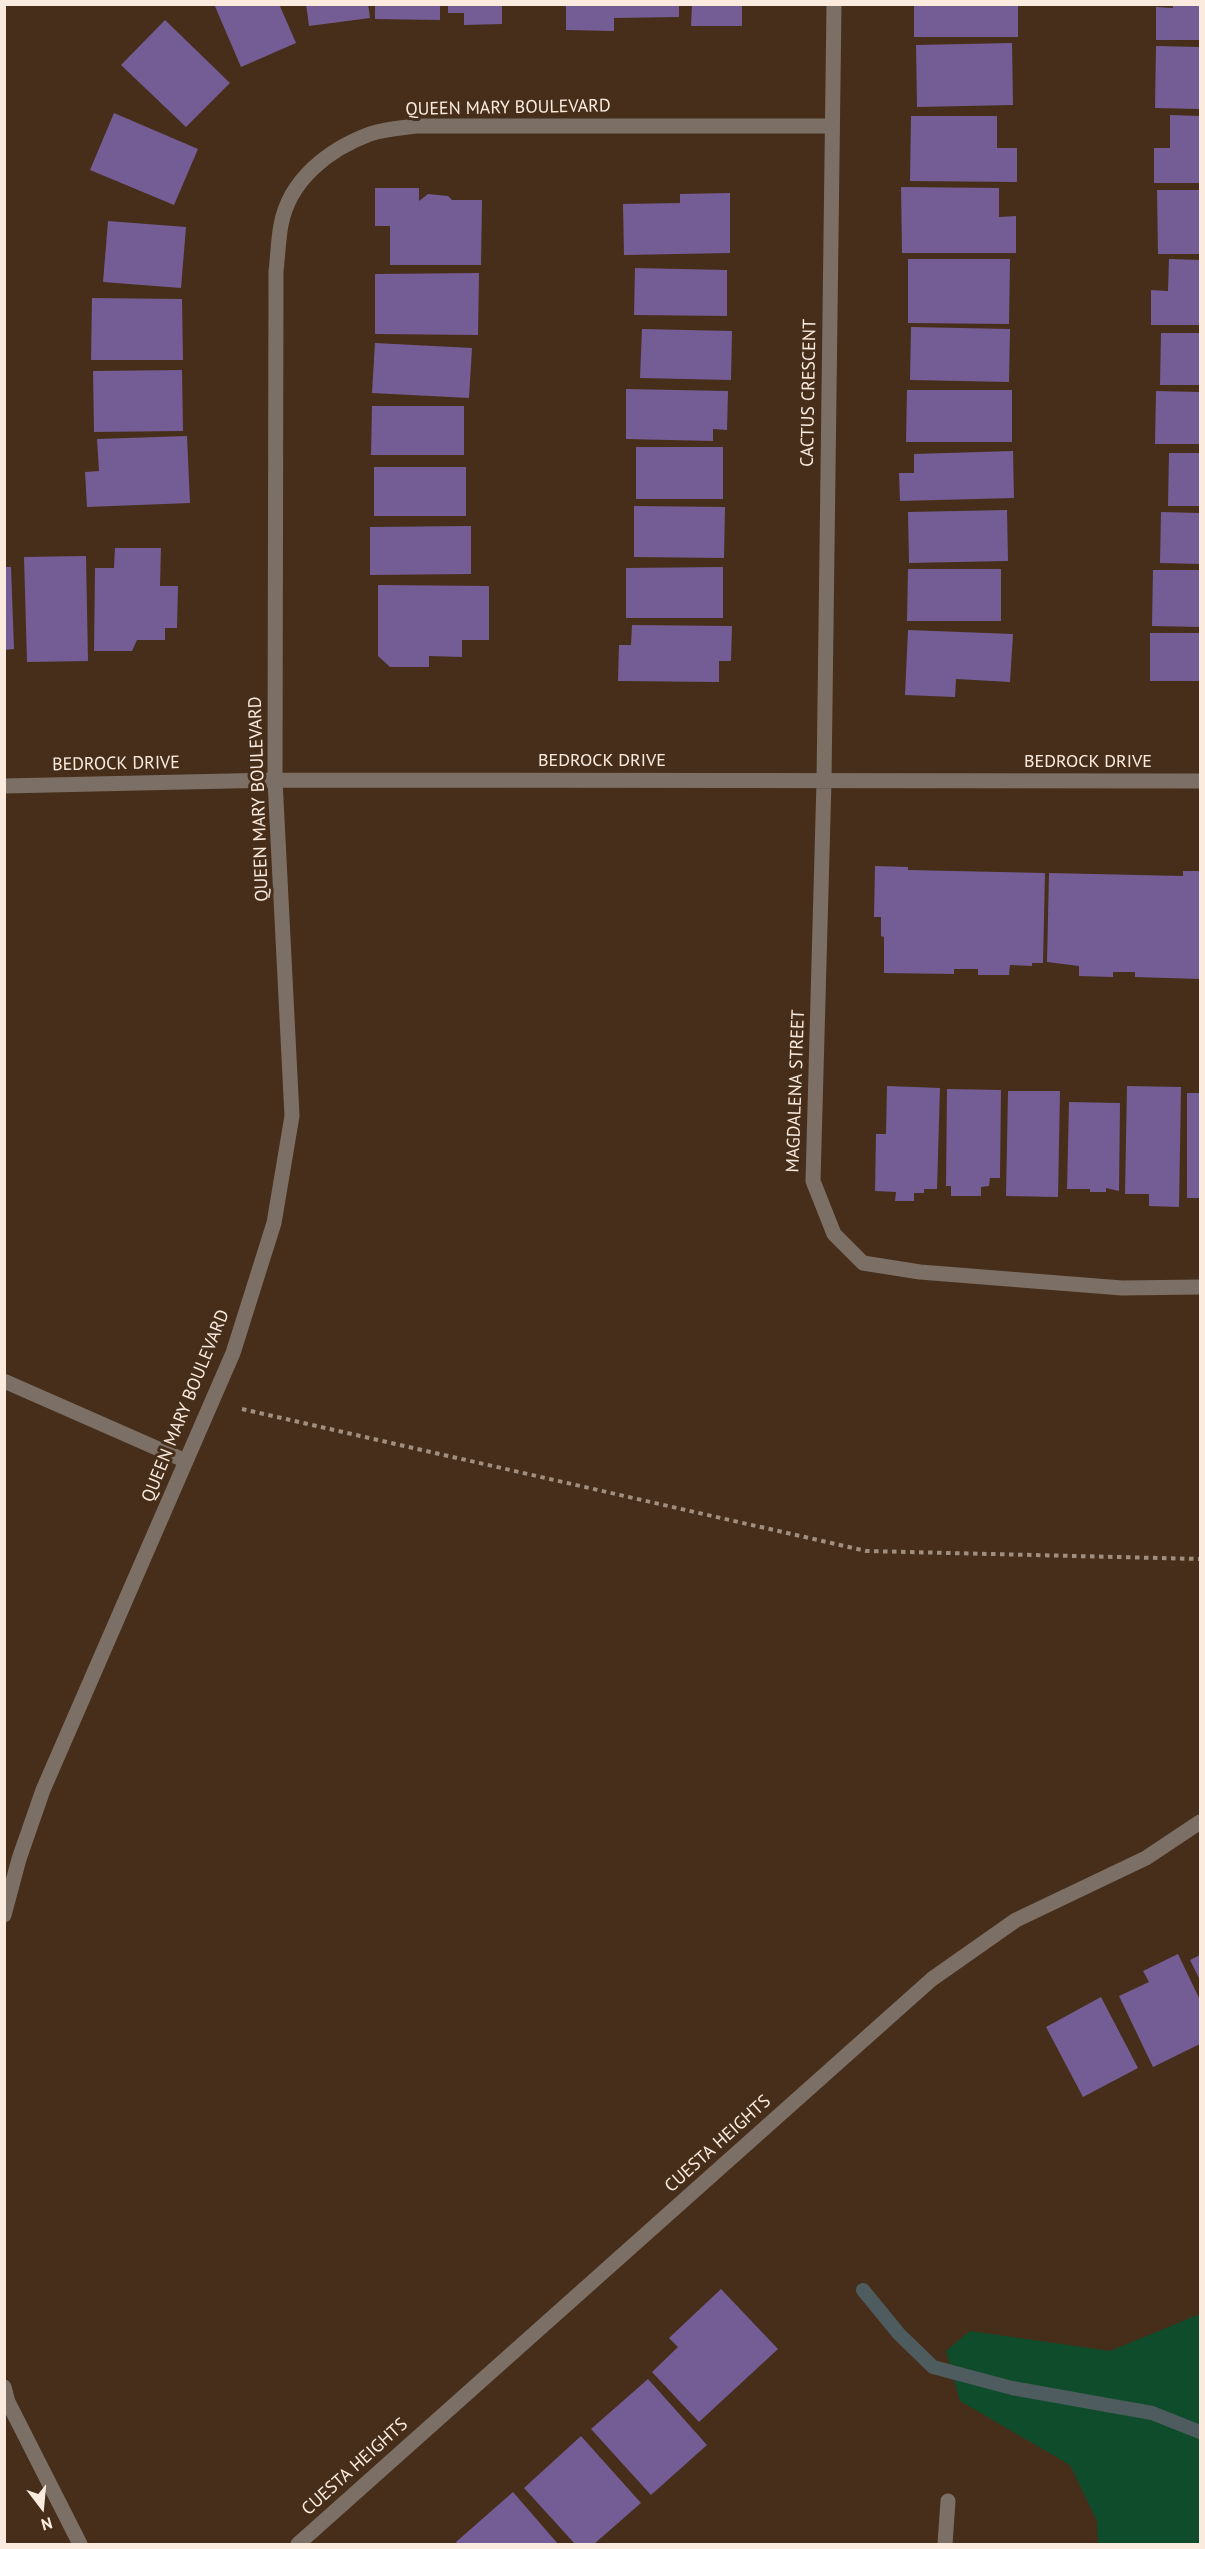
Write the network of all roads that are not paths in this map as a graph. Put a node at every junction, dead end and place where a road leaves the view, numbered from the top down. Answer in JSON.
{"nodes":[{"id":1,"x":834,"y":4,"type":"edge"},
{"id":2,"x":832,"y":126,"type":"junction"},
{"id":3,"x":275,"y":780,"type":"junction"},
{"id":4,"x":824,"y":781,"type":"junction"},
{"id":5,"x":1200,"y":781,"type":"edge"},
{"id":6,"x":4,"y":786,"type":"edge"},
{"id":7,"x":1200,"y":1287,"type":"edge"},
{"id":8,"x":4,"y":1381,"type":"edge"},
{"id":9,"x":186,"y":1461,"type":"junction"},
{"id":10,"x":1200,"y":1822,"type":"edge"},
{"id":11,"x":4,"y":1915,"type":"edge"},
{"id":12,"x":4,"y":2387,"type":"edge"},
{"id":13,"x":948,"y":2501,"type":"dead end"},
{"id":14,"x":80,"y":2544,"type":"edge"},
{"id":15,"x":298,"y":2544,"type":"edge"},
{"id":16,"x":945,"y":2544,"type":"edge"}],
"edges":[{"from":1,"to":2,"type":"street","name":"CACTUS CRESCENT"},
{"from":2,"to":3,"type":"street","name":"QUEEN MARY BOULEVARD"},
{"from":2,"to":4,"type":"street","name":"CACTUS CRESCENT"},
{"from":3,"to":4,"type":"street","name":"BEDROCK DRIVE"},
{"from":3,"to":6,"type":"street","name":"BEDROCK DRIVE"},
{"from":3,"to":9,"type":"street","name":"QUEEN MARY BOULEVARD"},
{"from":4,"to":5,"type":"street","name":"BEDROCK DRIVE"},
{"from":4,"to":7,"type":"street","name":"MAGDALENA STREET"},
{"from":8,"to":9,"type":"street"},
{"from":9,"to":11,"type":"street","name":"QUEEN MARY BOULEVARD"},
{"from":10,"to":15,"type":"street","name":"CUESTA HEIGHTS"},
{"from":12,"to":14,"type":"street"},
{"from":13,"to":16,"type":"street"}]}
